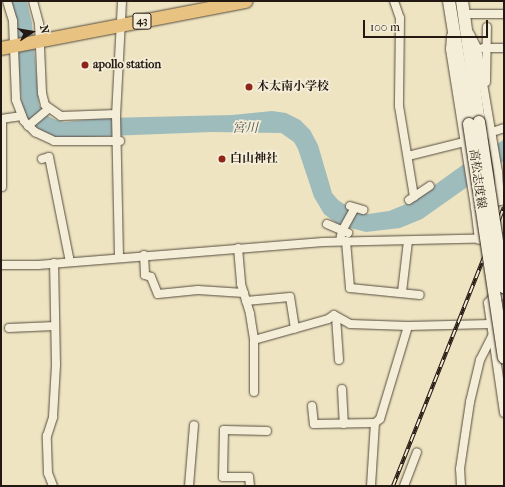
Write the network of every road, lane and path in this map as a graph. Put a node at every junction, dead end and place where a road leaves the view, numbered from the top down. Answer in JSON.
{"nodes":[{"id":1,"x":7,"y":1,"type":"edge"},
{"id":2,"x":33,"y":1,"type":"edge"},
{"id":3,"x":122,"y":1,"type":"edge"},
{"id":4,"x":246,"y":1,"type":"edge"},
{"id":5,"x":394,"y":1,"type":"edge"},
{"id":6,"x":449,"y":1,"type":"edge"},
{"id":7,"x":462,"y":1,"type":"edge"},
{"id":8,"x":463,"y":14,"type":"junction"},
{"id":9,"x":504,"y":14,"type":"edge"},
{"id":10,"x":452,"y":25,"type":"junction"},
{"id":11,"x":119,"y":26,"type":"junction"},
{"id":12,"x":487,"y":27,"type":"dead end"},
{"id":13,"x":39,"y":41,"type":"junction"},
{"id":14,"x":10,"y":46,"type":"edge"},
{"id":15,"x":477,"y":48,"type":"junction"},
{"id":16,"x":487,"y":48,"type":"junction"},
{"id":17,"x":504,"y":48,"type":"edge"},
{"id":18,"x":485,"y":97,"type":"junction"},
{"id":19,"x":47,"y":110,"type":"junction"},
{"id":20,"x":116,"y":115,"type":"junction"},
{"id":21,"x":22,"y":116,"type":"junction"},
{"id":22,"x":2,"y":119,"type":"edge"},
{"id":23,"x":474,"y":123,"type":"junction"},
{"id":24,"x":29,"y":125,"type":"junction"},
{"id":25,"x":504,"y":128,"type":"edge"},
{"id":26,"x":491,"y":132,"type":"junction"},
{"id":27,"x":117,"y":140,"type":"junction"},
{"id":28,"x":492,"y":142,"type":"junction"},
{"id":29,"x":464,"y":143,"type":"junction"},
{"id":30,"x":408,"y":156,"type":"junction"},
{"id":31,"x":42,"y":159,"type":"dead end"},
{"id":32,"x":465,"y":163,"type":"junction"},
{"id":33,"x":498,"y":172,"type":"junction"},
{"id":34,"x":430,"y":186,"type":"dead end"},
{"id":35,"x":2,"y":187,"type":"edge"},
{"id":36,"x":469,"y":190,"type":"junction"},
{"id":37,"x":475,"y":207,"type":"junction"},
{"id":38,"x":355,"y":209,"type":"dead end"},
{"id":39,"x":327,"y":224,"type":"dead end"},
{"id":40,"x":344,"y":231,"type":"junction"},
{"id":41,"x":504,"y":238,"type":"edge"},
{"id":42,"x":479,"y":240,"type":"junction"},
{"id":43,"x":343,"y":241,"type":"junction"},
{"id":44,"x":408,"y":241,"type":"junction"},
{"id":45,"x":238,"y":248,"type":"junction"},
{"id":46,"x":144,"y":256,"type":"junction"},
{"id":47,"x":119,"y":258,"type":"junction"},
{"id":48,"x":70,"y":262,"type":"junction"},
{"id":49,"x":54,"y":263,"type":"junction"},
{"id":50,"x":1,"y":265,"type":"edge"},
{"id":51,"x":504,"y":287,"type":"edge"},
{"id":52,"x":402,"y":292,"type":"junction"},
{"id":53,"x":420,"y":295,"type":"dead end"},
{"id":54,"x":504,"y":295,"type":"edge"},
{"id":55,"x":245,"y":297,"type":"junction"},
{"id":56,"x":336,"y":317,"type":"junction"},
{"id":57,"x":491,"y":324,"type":"junction"},
{"id":58,"x":55,"y":326,"type":"junction"},
{"id":59,"x":408,"y":326,"type":"junction"},
{"id":60,"x":9,"y":328,"type":"dead end"},
{"id":61,"x":295,"y":329,"type":"junction"},
{"id":62,"x":493,"y":334,"type":"junction"},
{"id":63,"x":254,"y":340,"type":"junction"},
{"id":64,"x":504,"y":358,"type":"edge"},
{"id":65,"x":339,"y":360,"type":"dead end"},
{"id":66,"x":342,"y":389,"type":"dead end"},
{"id":67,"x":254,"y":392,"type":"dead end"},
{"id":68,"x":312,"y":406,"type":"dead end"},
{"id":69,"x":504,"y":413,"type":"edge"},
{"id":70,"x":375,"y":422,"type":"junction"},
{"id":71,"x":344,"y":424,"type":"junction"},
{"id":72,"x":194,"y":425,"type":"dead end"},
{"id":73,"x":267,"y":431,"type":"dead end"},
{"id":74,"x":417,"y":452,"type":"dead end"},
{"id":75,"x":53,"y":486,"type":"edge"},
{"id":76,"x":189,"y":486,"type":"edge"},
{"id":77,"x":250,"y":486,"type":"edge"},
{"id":78,"x":371,"y":486,"type":"edge"},
{"id":79,"x":404,"y":486,"type":"edge"},
{"id":80,"x":460,"y":486,"type":"edge"}],
"edges":[{"from":1,"to":14,"type":"street"},
{"from":2,"to":13,"type":"street"},
{"from":3,"to":11,"type":"street"},
{"from":4,"to":11,"type":"main road","number":"43"},
{"from":5,"to":30,"type":"street"},
{"from":6,"to":10,"type":"main road","name":"高松志度線"},
{"from":7,"to":8,"type":"main road","name":"高松志度線"},
{"from":8,"to":9,"type":"street"},
{"from":8,"to":15,"type":"street"},
{"from":8,"to":23,"type":"main road","name":"高松志度線"},
{"from":10,"to":23,"type":"main road","name":"高松志度線"},
{"from":10,"to":29,"type":"street"},
{"from":11,"to":13,"type":"main road","number":"43"},
{"from":11,"to":20,"type":"street"},
{"from":12,"to":16,"type":"street"},
{"from":13,"to":14,"type":"main road","number":"43"},
{"from":13,"to":19,"type":"street"},
{"from":14,"to":21,"type":"street"},
{"from":15,"to":16,"type":"street"},
{"from":15,"to":18,"type":"street"},
{"from":16,"to":17,"type":"street"},
{"from":16,"to":18,"type":"street"},
{"from":18,"to":26,"type":"street"},
{"from":19,"to":20,"type":"street"},
{"from":19,"to":24,"type":"street"},
{"from":20,"to":27,"type":"street"},
{"from":21,"to":22,"type":"street"},
{"from":21,"to":24,"type":"street"},
{"from":22,"to":35,"type":"street"},
{"from":23,"to":51,"type":"main road","name":"高松志度線","bridge":true},
{"from":23,"to":64,"type":"main road","name":"高松志度線","bridge":true},
{"from":24,"to":27,"type":"street"},
{"from":25,"to":26,"type":"street"},
{"from":26,"to":28,"type":"street"},
{"from":26,"to":29,"type":"street"},
{"from":27,"to":47,"type":"street"},
{"from":28,"to":32,"type":"street"},
{"from":28,"to":33,"type":"street"},
{"from":29,"to":30,"type":"street"},
{"from":29,"to":32,"type":"street"},
{"from":30,"to":34,"type":"street"},
{"from":31,"to":48,"type":"street"},
{"from":32,"to":36,"type":"street"},
{"from":33,"to":36,"type":"street"},
{"from":33,"to":37,"type":"street"},
{"from":36,"to":37,"type":"street"},
{"from":37,"to":42,"type":"street"},
{"from":38,"to":40,"type":"street"},
{"from":39,"to":40,"type":"street"},
{"from":40,"to":43,"type":"street"},
{"from":41,"to":42,"type":"street"},
{"from":42,"to":44,"type":"street"},
{"from":43,"to":44,"type":"street"},
{"from":43,"to":45,"type":"street"},
{"from":43,"to":52,"type":"street"},
{"from":44,"to":52,"type":"street"},
{"from":45,"to":46,"type":"street"},
{"from":45,"to":55,"type":"street"},
{"from":46,"to":47,"type":"street"},
{"from":46,"to":55,"type":"street"},
{"from":47,"to":48,"type":"street"},
{"from":48,"to":49,"type":"street"},
{"from":49,"to":50,"type":"street"},
{"from":49,"to":58,"type":"street"},
{"from":52,"to":53,"type":"street"},
{"from":54,"to":57,"type":"street"},
{"from":55,"to":61,"type":"street"},
{"from":55,"to":63,"type":"street"},
{"from":56,"to":59,"type":"street"},
{"from":56,"to":61,"type":"street"},
{"from":56,"to":65,"type":"street"},
{"from":57,"to":59,"type":"street"},
{"from":57,"to":62,"type":"street"},
{"from":58,"to":60,"type":"street"},
{"from":58,"to":75,"type":"street"},
{"from":59,"to":70,"type":"street"},
{"from":61,"to":63,"type":"street"},
{"from":62,"to":69,"type":"street"},
{"from":62,"to":80,"type":"street"},
{"from":63,"to":67,"type":"street"},
{"from":66,"to":71,"type":"street"},
{"from":68,"to":71,"type":"street"},
{"from":70,"to":71,"type":"street"},
{"from":70,"to":78,"type":"street"},
{"from":72,"to":76,"type":"street"},
{"from":73,"to":77,"type":"street"},
{"from":74,"to":79,"type":"street"}]}
